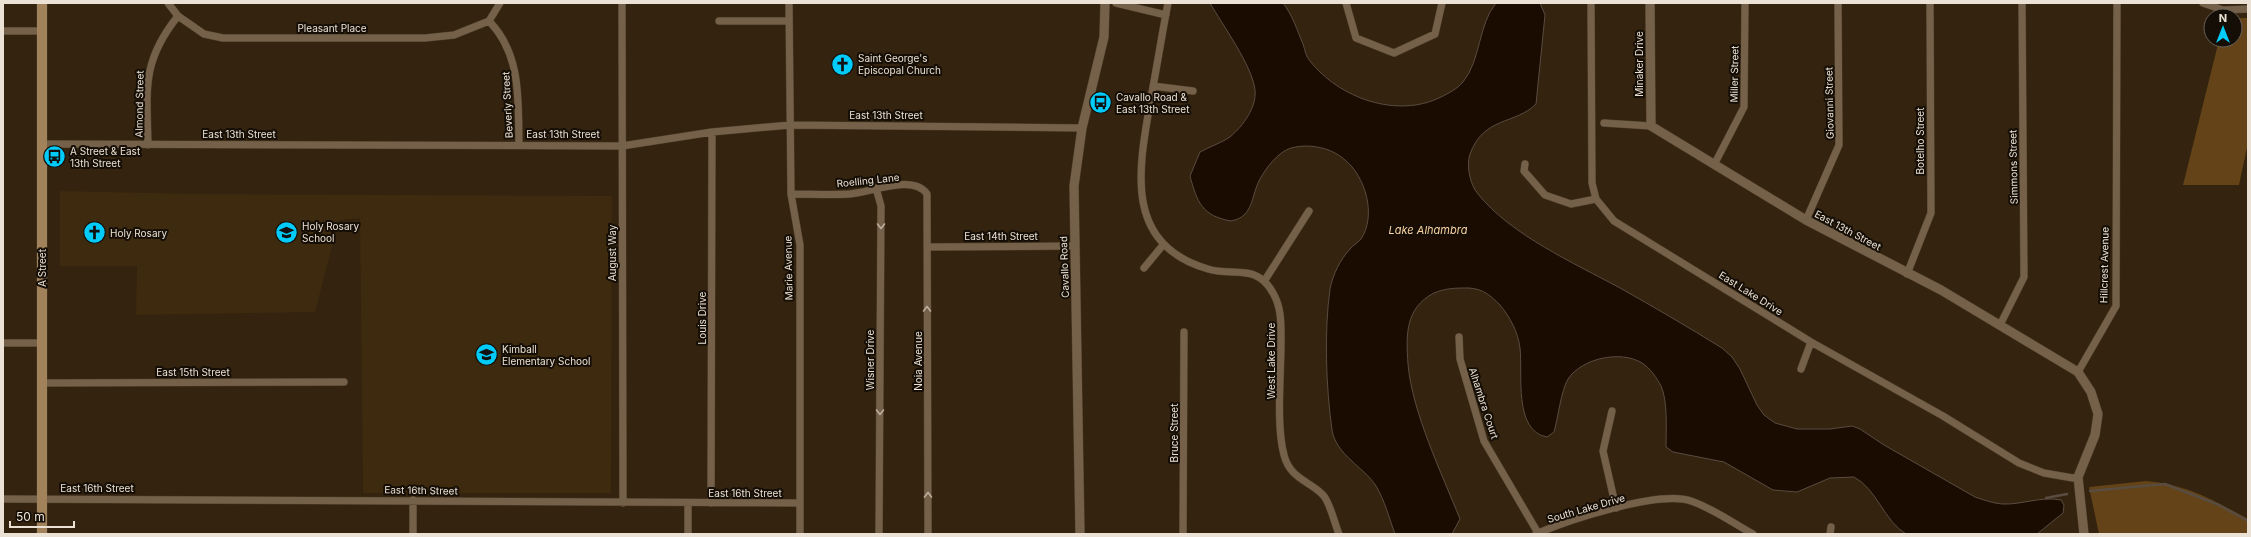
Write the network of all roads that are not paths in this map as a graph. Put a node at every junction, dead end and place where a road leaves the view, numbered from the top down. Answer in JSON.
{"nodes":[{"id":1,"x":42,"y":3,"type":"edge"},
{"id":2,"x":168,"y":3,"type":"edge"},
{"id":3,"x":500,"y":3,"type":"edge"},
{"id":4,"x":622,"y":3,"type":"edge"},
{"id":5,"x":789,"y":3,"type":"edge"},
{"id":6,"x":1105,"y":3,"type":"edge"},
{"id":7,"x":1116,"y":3,"type":"edge"},
{"id":8,"x":1168,"y":3,"type":"edge"},
{"id":9,"x":1346,"y":3,"type":"edge"},
{"id":10,"x":1442,"y":3,"type":"edge"},
{"id":11,"x":1591,"y":3,"type":"edge"},
{"id":12,"x":1650,"y":3,"type":"edge"},
{"id":13,"x":1746,"y":3,"type":"edge"},
{"id":14,"x":1838,"y":3,"type":"edge"},
{"id":15,"x":1930,"y":3,"type":"edge"},
{"id":16,"x":2022,"y":3,"type":"edge"},
{"id":17,"x":2117,"y":3,"type":"edge"},
{"id":18,"x":2203,"y":3,"type":"edge"},
{"id":19,"x":2248,"y":9,"type":"edge"},
{"id":20,"x":1166,"y":15,"type":"junction"},
{"id":21,"x":178,"y":16,"type":"junction"},
{"id":22,"x":489,"y":21,"type":"junction"},
{"id":23,"x":719,"y":21,"type":"dead end"},
{"id":24,"x":789,"y":21,"type":"junction"},
{"id":25,"x":3,"y":31,"type":"edge"},
{"id":26,"x":42,"y":31,"type":"junction"},
{"id":27,"x":1153,"y":86,"type":"junction"},
{"id":28,"x":1193,"y":92,"type":"dead end"},
{"id":29,"x":1604,"y":123,"type":"dead end"},
{"id":30,"x":790,"y":125,"type":"junction"},
{"id":31,"x":1650,"y":126,"type":"junction"},
{"id":32,"x":1082,"y":128,"type":"junction"},
{"id":33,"x":712,"y":132,"type":"junction"},
{"id":34,"x":43,"y":144,"type":"junction"},
{"id":35,"x":148,"y":145,"type":"junction"},
{"id":36,"x":519,"y":145,"type":"junction"},
{"id":37,"x":622,"y":146,"type":"junction"},
{"id":38,"x":1714,"y":163,"type":"junction"},
{"id":39,"x":1525,"y":164,"type":"dead end"},
{"id":40,"x":876,"y":188,"type":"junction"},
{"id":41,"x":923,"y":189,"type":"joint"},
{"id":42,"x":791,"y":194,"type":"junction"},
{"id":43,"x":1596,"y":199,"type":"junction"},
{"id":44,"x":1309,"y":211,"type":"dead end"},
{"id":45,"x":1806,"y":220,"type":"junction"},
{"id":46,"x":1163,"y":245,"type":"junction"},
{"id":47,"x":1074,"y":246,"type":"junction"},
{"id":48,"x":928,"y":247,"type":"junction"},
{"id":49,"x":1144,"y":268,"type":"dead end"},
{"id":50,"x":1906,"y":274,"type":"junction"},
{"id":51,"x":1265,"y":280,"type":"junction"},
{"id":52,"x":2000,"y":325,"type":"junction"},
{"id":53,"x":1184,"y":332,"type":"dead end"},
{"id":54,"x":1459,"y":337,"type":"dead end"},
{"id":55,"x":1811,"y":342,"type":"junction"},
{"id":56,"x":3,"y":343,"type":"edge"},
{"id":57,"x":41,"y":343,"type":"junction"},
{"id":58,"x":1801,"y":369,"type":"dead end"},
{"id":59,"x":2078,"y":372,"type":"junction"},
{"id":60,"x":344,"y":382,"type":"dead end"},
{"id":61,"x":41,"y":383,"type":"junction"},
{"id":62,"x":1612,"y":411,"type":"dead end"},
{"id":63,"x":2078,"y":477,"type":"junction"},
{"id":64,"x":3,"y":499,"type":"edge"},
{"id":65,"x":42,"y":499,"type":"junction"},
{"id":66,"x":413,"y":500,"type":"junction"},
{"id":67,"x":623,"y":503,"type":"junction"},
{"id":68,"x":688,"y":503,"type":"junction"},
{"id":69,"x":711,"y":503,"type":"junction"},
{"id":70,"x":800,"y":504,"type":"junction"},
{"id":71,"x":1616,"y":508,"type":"junction"},
{"id":72,"x":42,"y":534,"type":"edge"},
{"id":73,"x":413,"y":534,"type":"edge"},
{"id":74,"x":688,"y":534,"type":"edge"},
{"id":75,"x":800,"y":534,"type":"edge"},
{"id":76,"x":879,"y":534,"type":"edge"},
{"id":77,"x":928,"y":534,"type":"edge"},
{"id":78,"x":1080,"y":534,"type":"edge"},
{"id":79,"x":1183,"y":534,"type":"edge"},
{"id":80,"x":1339,"y":534,"type":"edge"},
{"id":81,"x":1537,"y":534,"type":"edge"},
{"id":82,"x":1753,"y":534,"type":"edge"},
{"id":83,"x":2084,"y":534,"type":"edge"}],
"edges":[{"from":1,"to":26,"type":"main road","name":"A Street"},
{"from":2,"to":21,"type":"street"},
{"from":3,"to":22,"type":"street"},
{"from":4,"to":37,"type":"street","name":"August Way"},
{"from":5,"to":24,"type":"street","name":"Marie Avenue"},
{"from":6,"to":32,"type":"street","name":"Cavallo Road"},
{"from":7,"to":20,"type":"street"},
{"from":8,"to":20,"type":"street"},
{"from":9,"to":10,"type":"street"},
{"from":11,"to":43,"type":"street","name":"East Lake Drive"},
{"from":12,"to":31,"type":"street","name":"Minaker Drive"},
{"from":13,"to":38,"type":"street","name":"Miller Street"},
{"from":14,"to":45,"type":"street","name":"Giovanni Street"},
{"from":15,"to":50,"type":"street","name":"Botelho Street"},
{"from":16,"to":52,"type":"street","name":"Simmons Street"},
{"from":17,"to":59,"type":"street","name":"Hillcrest Avenue"},
{"from":18,"to":19,"type":"street"},
{"from":20,"to":27,"type":"street"},
{"from":21,"to":22,"type":"street","name":"Pleasant Place"},
{"from":21,"to":35,"type":"street","name":"Almond Street"},
{"from":22,"to":36,"type":"street","name":"Beverly Street"},
{"from":23,"to":24,"type":"street"},
{"from":24,"to":30,"type":"street","name":"Marie Avenue"},
{"from":25,"to":26,"type":"street"},
{"from":26,"to":34,"type":"main road","name":"A Street"},
{"from":27,"to":28,"type":"street"},
{"from":27,"to":46,"type":"street"},
{"from":29,"to":31,"type":"street","name":"East 13th Street"},
{"from":30,"to":32,"type":"street","name":"East 13th Street"},
{"from":30,"to":33,"type":"street","name":"East 13th Street"},
{"from":30,"to":42,"type":"street","name":"Marie Avenue"},
{"from":31,"to":38,"type":"street","name":"East 13th Street"},
{"from":32,"to":47,"type":"street","name":"Cavallo Road"},
{"from":33,"to":37,"type":"street","name":"East 13th Street"},
{"from":33,"to":69,"type":"street","name":"Louis Drive"},
{"from":34,"to":35,"type":"street","name":"East 13th Street"},
{"from":34,"to":57,"type":"main road","name":"A Street"},
{"from":35,"to":36,"type":"street","name":"East 13th Street"},
{"from":36,"to":37,"type":"street","name":"East 13th Street"},
{"from":37,"to":67,"type":"street","name":"August Way"},
{"from":38,"to":45,"type":"street","name":"East 13th Street"},
{"from":39,"to":43,"type":"street"},
{"from":40,"to":41,"type":"street","name":"Roelling Lane"},
{"from":40,"to":42,"type":"street","name":"Roelling Lane"},
{"from":40,"to":76,"type":"street","name":"Wisner Drive","one_way":true},
{"from":41,"to":48,"type":"street","name":"Noia Avenue"},
{"from":42,"to":70,"type":"street","name":"Marie Avenue"},
{"from":43,"to":55,"type":"street","name":"East Lake Drive"},
{"from":44,"to":51,"type":"street"},
{"from":45,"to":50,"type":"street","name":"East 13th Street"},
{"from":46,"to":49,"type":"street"},
{"from":46,"to":51,"type":"street"},
{"from":47,"to":48,"type":"street","name":"East 14th Street"},
{"from":47,"to":78,"type":"street","name":"Cavallo Road"},
{"from":77,"to":48,"type":"street","name":"Noia Avenue","one_way":true},
{"from":50,"to":52,"type":"street","name":"East 13th Street"},
{"from":51,"to":80,"type":"street","name":"West Lake Drive"},
{"from":52,"to":59,"type":"street","name":"East 13th Street"},
{"from":53,"to":79,"type":"street","name":"Bruce Street"},
{"from":54,"to":81,"type":"street","name":"Alhambra Court"},
{"from":55,"to":58,"type":"street"},
{"from":55,"to":63,"type":"street","name":"East Lake Drive"},
{"from":56,"to":57,"type":"street"},
{"from":57,"to":61,"type":"main road","name":"A Street"},
{"from":59,"to":63,"type":"street"},
{"from":60,"to":61,"type":"street","name":"East 15th Street"},
{"from":61,"to":65,"type":"main road","name":"A Street"},
{"from":62,"to":71,"type":"street"},
{"from":63,"to":83,"type":"street"},
{"from":64,"to":65,"type":"street","name":"East 16th Street"},
{"from":65,"to":66,"type":"street","name":"East 16th Street"},
{"from":65,"to":72,"type":"main road","name":"A Street"},
{"from":66,"to":67,"type":"street","name":"East 16th Street"},
{"from":66,"to":73,"type":"street"},
{"from":67,"to":68,"type":"street","name":"East 16th Street"},
{"from":68,"to":69,"type":"street","name":"East 16th Street"},
{"from":68,"to":74,"type":"street"},
{"from":69,"to":70,"type":"street","name":"East 16th Street"},
{"from":70,"to":75,"type":"street","name":"Marie Avenue"},
{"from":71,"to":81,"type":"street","name":"South Lake Drive"},
{"from":71,"to":82,"type":"street","name":"South Lake Drive"}]}
